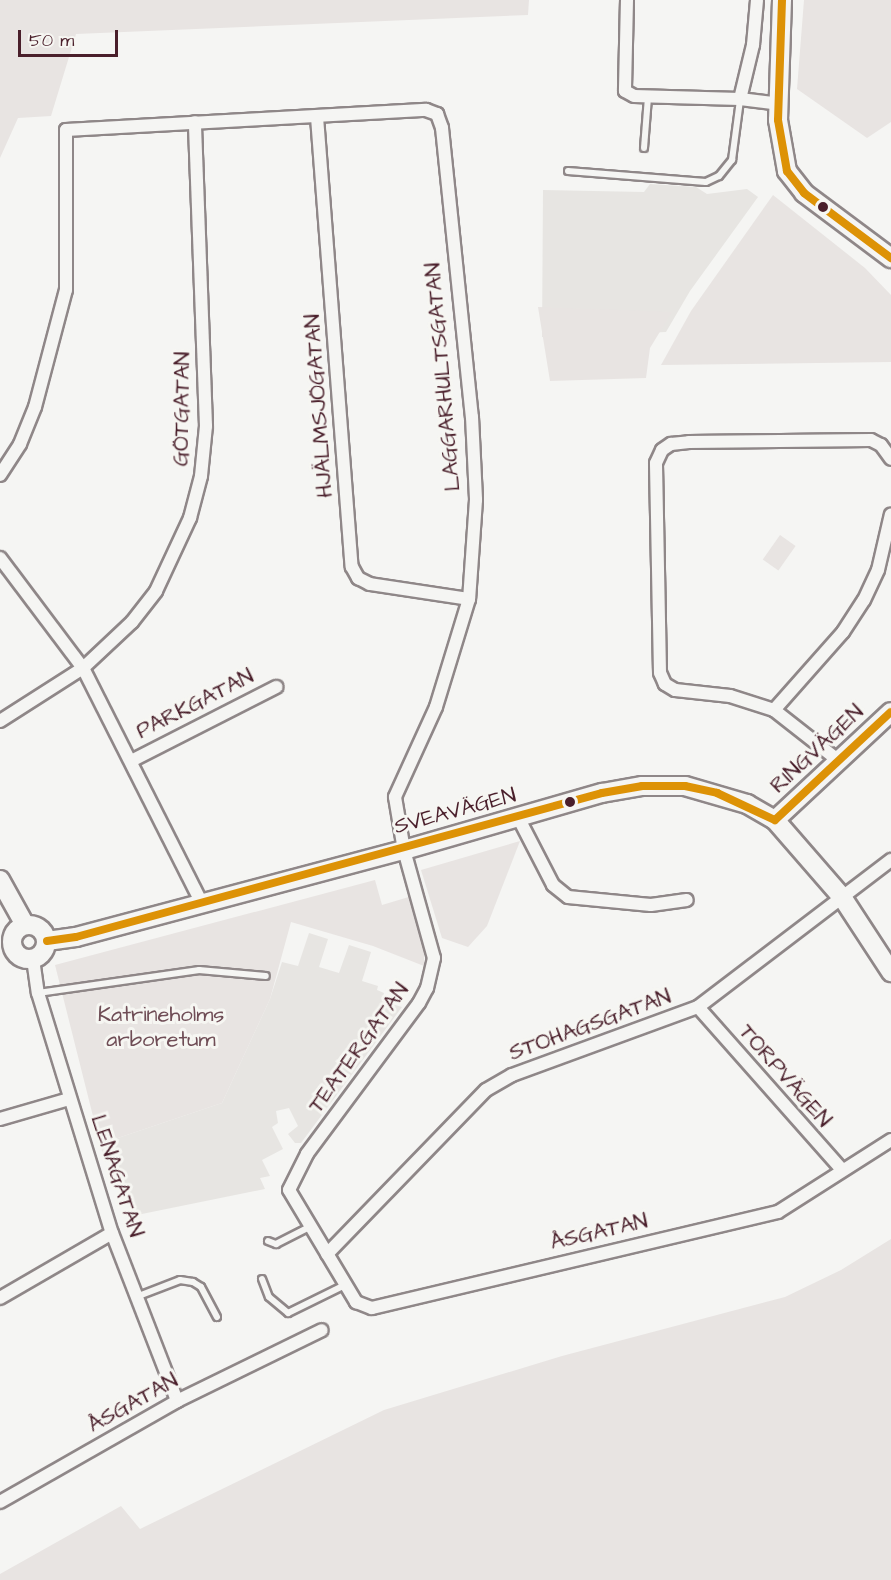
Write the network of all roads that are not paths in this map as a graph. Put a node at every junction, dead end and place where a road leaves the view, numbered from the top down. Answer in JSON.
{"nodes":[{"id":1,"x":627,"y":0,"type":"edge"},
{"id":2,"x":757,"y":0,"type":"edge"},
{"id":3,"x":782,"y":0,"type":"edge"},
{"id":4,"x":648,"y":96,"type":"junction"},
{"id":5,"x":740,"y":99,"type":"junction"},
{"id":6,"x":779,"y":105,"type":"junction"},
{"id":7,"x":317,"y":117,"type":"junction"},
{"id":8,"x":195,"y":122,"type":"junction"},
{"id":9,"x":644,"y":148,"type":"dead end"},
{"id":10,"x":568,"y":171,"type":"dead end"},
{"id":11,"x":890,"y":253,"type":"edge"},
{"id":12,"x":891,"y":459,"type":"edge"},
{"id":13,"x":0,"y":475,"type":"edge"},
{"id":14,"x":891,"y":514,"type":"edge"},
{"id":15,"x":0,"y":558,"type":"edge"},
{"id":16,"x":469,"y":599,"type":"junction"},
{"id":17,"x":83,"y":668,"type":"junction"},
{"id":18,"x":276,"y":687,"type":"dead end"},
{"id":19,"x":774,"y":710,"type":"junction"},
{"id":20,"x":891,"y":712,"type":"edge"},
{"id":21,"x":0,"y":721,"type":"edge"},
{"id":22,"x":133,"y":760,"type":"junction"},
{"id":23,"x":839,"y":761,"type":"junction"},
{"id":24,"x":519,"y":819,"type":"junction"},
{"id":25,"x":776,"y":820,"type":"junction"},
{"id":26,"x":404,"y":850,"type":"junction"},
{"id":27,"x":891,"y":860,"type":"edge"},
{"id":28,"x":0,"y":879,"type":"edge"},
{"id":29,"x":842,"y":897,"type":"junction"},
{"id":30,"x":687,"y":900,"type":"dead end"},
{"id":31,"x":202,"y":904,"type":"junction"},
{"id":32,"x":25,"y":925,"type":"junction"},
{"id":33,"x":47,"y":940,"type":"junction"},
{"id":34,"x":6,"y":950,"type":"edge"},
{"id":35,"x":33,"y":959,"type":"junction"},
{"id":36,"x":891,"y":972,"type":"edge"},
{"id":37,"x":266,"y":976,"type":"dead end"},
{"id":38,"x":38,"y":993,"type":"junction"},
{"id":39,"x":698,"y":1007,"type":"junction"},
{"id":40,"x":69,"y":1099,"type":"junction"},
{"id":41,"x":0,"y":1119,"type":"edge"},
{"id":42,"x":891,"y":1140,"type":"edge"},
{"id":43,"x":842,"y":1170,"type":"junction"},
{"id":44,"x":310,"y":1227,"type":"junction"},
{"id":45,"x":112,"y":1233,"type":"junction"},
{"id":46,"x":267,"y":1241,"type":"dead end"},
{"id":47,"x":327,"y":1254,"type":"junction"},
{"id":48,"x":262,"y":1279,"type":"dead end"},
{"id":49,"x":345,"y":1285,"type":"junction"},
{"id":50,"x":135,"y":1297,"type":"junction"},
{"id":51,"x":0,"y":1298,"type":"edge"},
{"id":52,"x":217,"y":1317,"type":"dead end"},
{"id":53,"x":322,"y":1330,"type":"dead end"},
{"id":54,"x":177,"y":1401,"type":"junction"},
{"id":55,"x":0,"y":1502,"type":"edge"}],
"edges":[{"from":1,"to":4,"type":"street"},
{"from":2,"to":5,"type":"street"},
{"from":3,"to":6,"type":"street"},
{"from":4,"to":5,"type":"street"},
{"from":4,"to":9,"type":"lane"},
{"from":5,"to":6,"type":"street"},
{"from":5,"to":10,"type":"lane"},
{"from":6,"to":11,"type":"street"},
{"from":7,"to":8,"type":"street"},
{"from":7,"to":16,"type":"street","name":"HJÄLMSJÖGATAN"},
{"from":7,"to":16,"type":"street","name":"LAGGARHULTSGATAN"},
{"from":8,"to":13,"type":"street"},
{"from":8,"to":17,"type":"street","name":"GÖTGATAN"},
{"from":12,"to":19,"type":"street"},
{"from":14,"to":19,"type":"street"},
{"from":15,"to":17,"type":"street","name":"PARKGATAN"},
{"from":16,"to":26,"type":"street","name":"LAGGARHULTSGATAN"},
{"from":17,"to":21,"type":"street","name":"GÖTGATAN"},
{"from":17,"to":22,"type":"street","name":"PARKGATAN"},
{"from":18,"to":22,"type":"street","name":"PARKGATAN"},
{"from":19,"to":23,"type":"street"},
{"from":20,"to":23,"type":"street","name":"RINGVÄGEN"},
{"from":22,"to":31,"type":"street","name":"PARKGATAN"},
{"from":23,"to":25,"type":"street","name":"RINGVÄGEN"},
{"from":24,"to":25,"type":"street","name":"SVEAVÄGEN"},
{"from":24,"to":26,"type":"street","name":"SVEAVÄGEN"},
{"from":24,"to":30,"type":"street"},
{"from":25,"to":29,"type":"street","name":"SVEAVÄGEN"},
{"from":26,"to":31,"type":"street","name":"SVEAVÄGEN"},
{"from":26,"to":44,"type":"street","name":"TEATERGATAN"},
{"from":27,"to":29,"type":"street","name":"STOHAGSGATAN"},
{"from":28,"to":32,"type":"street"},
{"from":29,"to":36,"type":"street","name":"SVEAVÄGEN"},
{"from":29,"to":39,"type":"street","name":"STOHAGSGATAN"},
{"from":31,"to":33,"type":"street","name":"SVEAVÄGEN"},
{"from":32,"to":33,"type":"street"},
{"from":32,"to":34,"type":"street"},
{"from":33,"to":35,"type":"street"},
{"from":34,"to":35,"type":"street"},
{"from":35,"to":38,"type":"street","name":"LENAGATAN"},
{"from":37,"to":38,"type":"lane"},
{"from":38,"to":40,"type":"street","name":"LENAGATAN"},
{"from":39,"to":43,"type":"street","name":"TORPVÄGEN"},
{"from":39,"to":47,"type":"street","name":"STOHAGSGATAN"},
{"from":40,"to":41,"type":"street"},
{"from":40,"to":45,"type":"street","name":"LENAGATAN"},
{"from":42,"to":43,"type":"street","name":"ÅSGATAN"},
{"from":43,"to":49,"type":"street","name":"ÅSGATAN"},
{"from":44,"to":46,"type":"lane"},
{"from":44,"to":47,"type":"street","name":"TEATERGATAN"},
{"from":45,"to":50,"type":"street","name":"LENAGATAN"},
{"from":45,"to":51,"type":"street"},
{"from":47,"to":49,"type":"street","name":"ÅSGATAN"},
{"from":48,"to":49,"type":"lane"},
{"from":50,"to":52,"type":"lane"},
{"from":50,"to":54,"type":"street","name":"LENAGATAN"},
{"from":53,"to":54,"type":"street","name":"ÅSGATAN"},
{"from":54,"to":55,"type":"street","name":"ÅSGATAN"}]}
